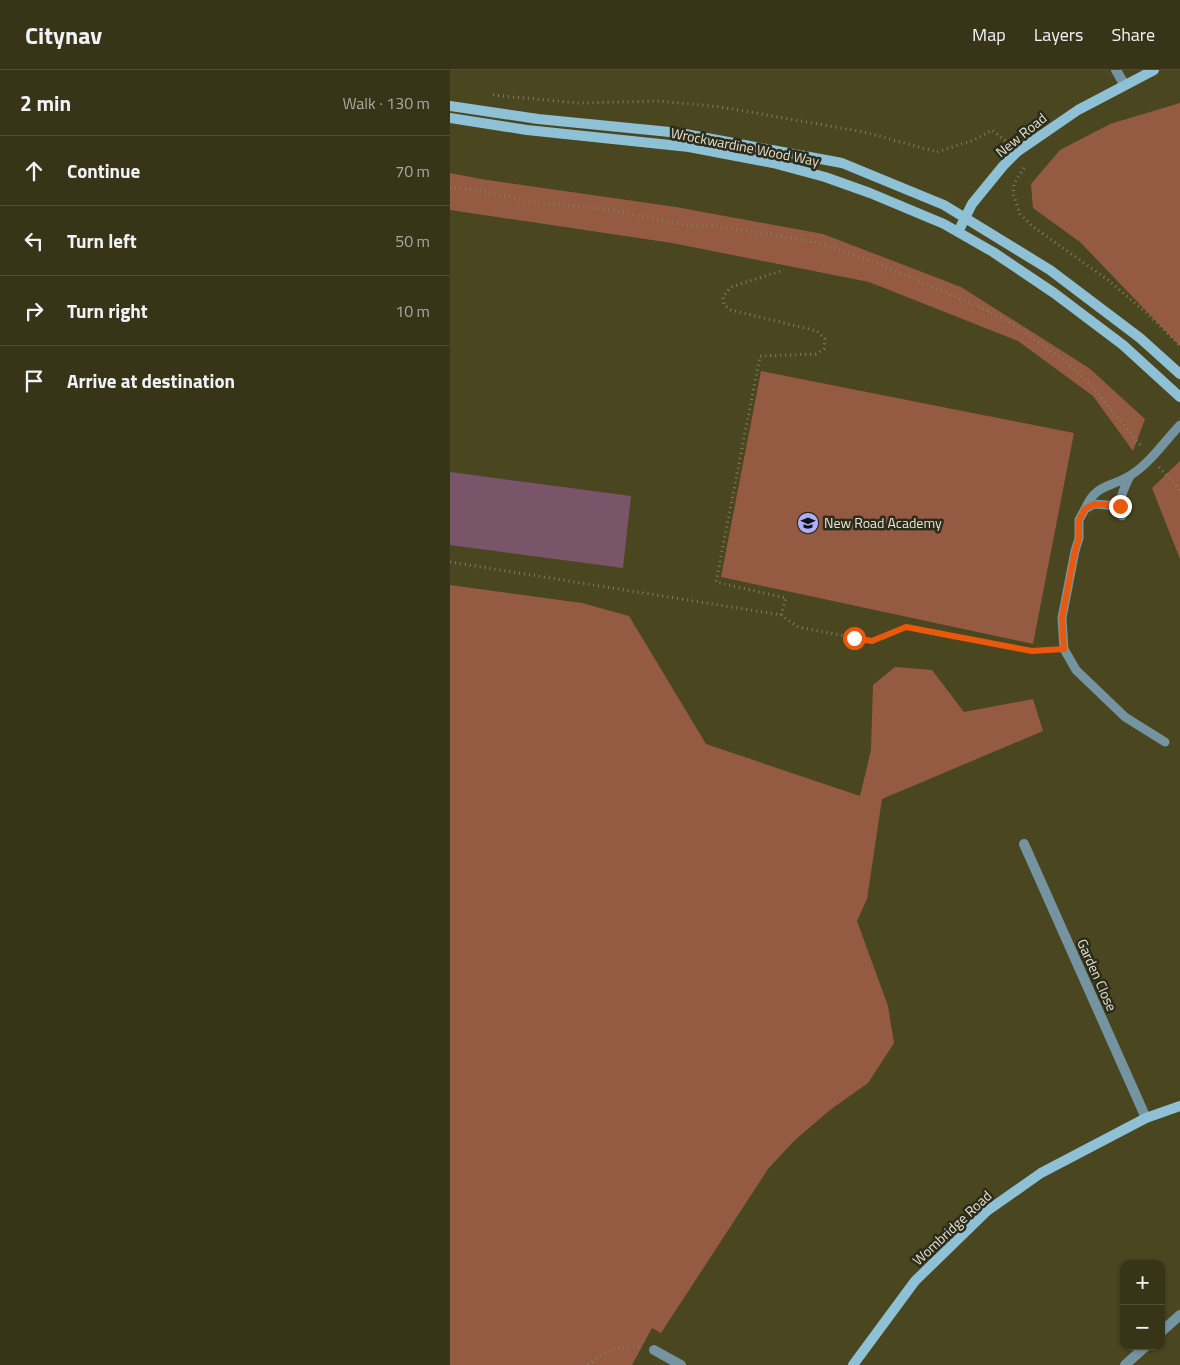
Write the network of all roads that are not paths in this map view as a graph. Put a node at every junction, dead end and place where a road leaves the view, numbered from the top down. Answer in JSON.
{"nodes":[{"id":1,"x":1116,"y":70,"type":"edge"},
{"id":2,"x":1154,"y":70,"type":"edge"},
{"id":3,"x":1124,"y":84,"type":"junction"},
{"id":4,"x":450,"y":106,"type":"edge"},
{"id":5,"x":450,"y":118,"type":"edge"},
{"id":6,"x":965,"y":217,"type":"junction"},
{"id":7,"x":958,"y":232,"type":"junction"},
{"id":8,"x":1180,"y":374,"type":"edge"},
{"id":9,"x":1180,"y":396,"type":"edge"},
{"id":10,"x":1180,"y":425,"type":"edge"},
{"id":11,"x":1130,"y":476,"type":"junction"},
{"id":12,"x":1120,"y":506,"type":"junction"},
{"id":13,"x":1085,"y":509,"type":"junction"},
{"id":14,"x":1122,"y":516,"type":"dead end"},
{"id":15,"x":1165,"y":742,"type":"dead end"},
{"id":16,"x":1024,"y":844,"type":"dead end"},
{"id":17,"x":1180,"y":1106,"type":"edge"},
{"id":18,"x":1146,"y":1118,"type":"junction"},
{"id":19,"x":1180,"y":1314,"type":"edge"},
{"id":20,"x":1165,"y":1328,"type":"edge"},
{"id":21,"x":654,"y":1350,"type":"road end"},
{"id":22,"x":1142,"y":1350,"type":"edge"},
{"id":23,"x":681,"y":1365,"type":"edge"},
{"id":24,"x":853,"y":1365,"type":"edge"},
{"id":25,"x":1125,"y":1365,"type":"edge"}],
"edges":[{"from":1,"to":3,"type":"street"},
{"from":2,"to":3,"type":"main road","name":"New Road"},
{"from":3,"to":6,"type":"main road","name":"New Road"},
{"from":4,"to":6,"type":"main road","name":"Wrockwardine Wood Way"},
{"from":5,"to":7,"type":"main road","name":"Wrockwardine Wood Way"},
{"from":6,"to":7,"type":"main road","name":"New Road"},
{"from":6,"to":8,"type":"main road","name":"Wrockwardine Wood Way"},
{"from":7,"to":9,"type":"main road","name":"Wrockwardine Wood Way"},
{"from":10,"to":11,"type":"lane"},
{"from":11,"to":12,"type":"lane"},
{"from":11,"to":13,"type":"lane"},
{"from":12,"to":13,"type":"lane"},
{"from":12,"to":14,"type":"lane"},
{"from":13,"to":15,"type":"lane"},
{"from":16,"to":18,"type":"street","name":"Garden Close"},
{"from":17,"to":18,"type":"main road","name":"Wombridge Road"},
{"from":18,"to":24,"type":"main road","name":"Wombridge Road"},
{"from":19,"to":20,"type":"street"},
{"from":21,"to":23,"type":"street"},
{"from":22,"to":25,"type":"street"}]}
